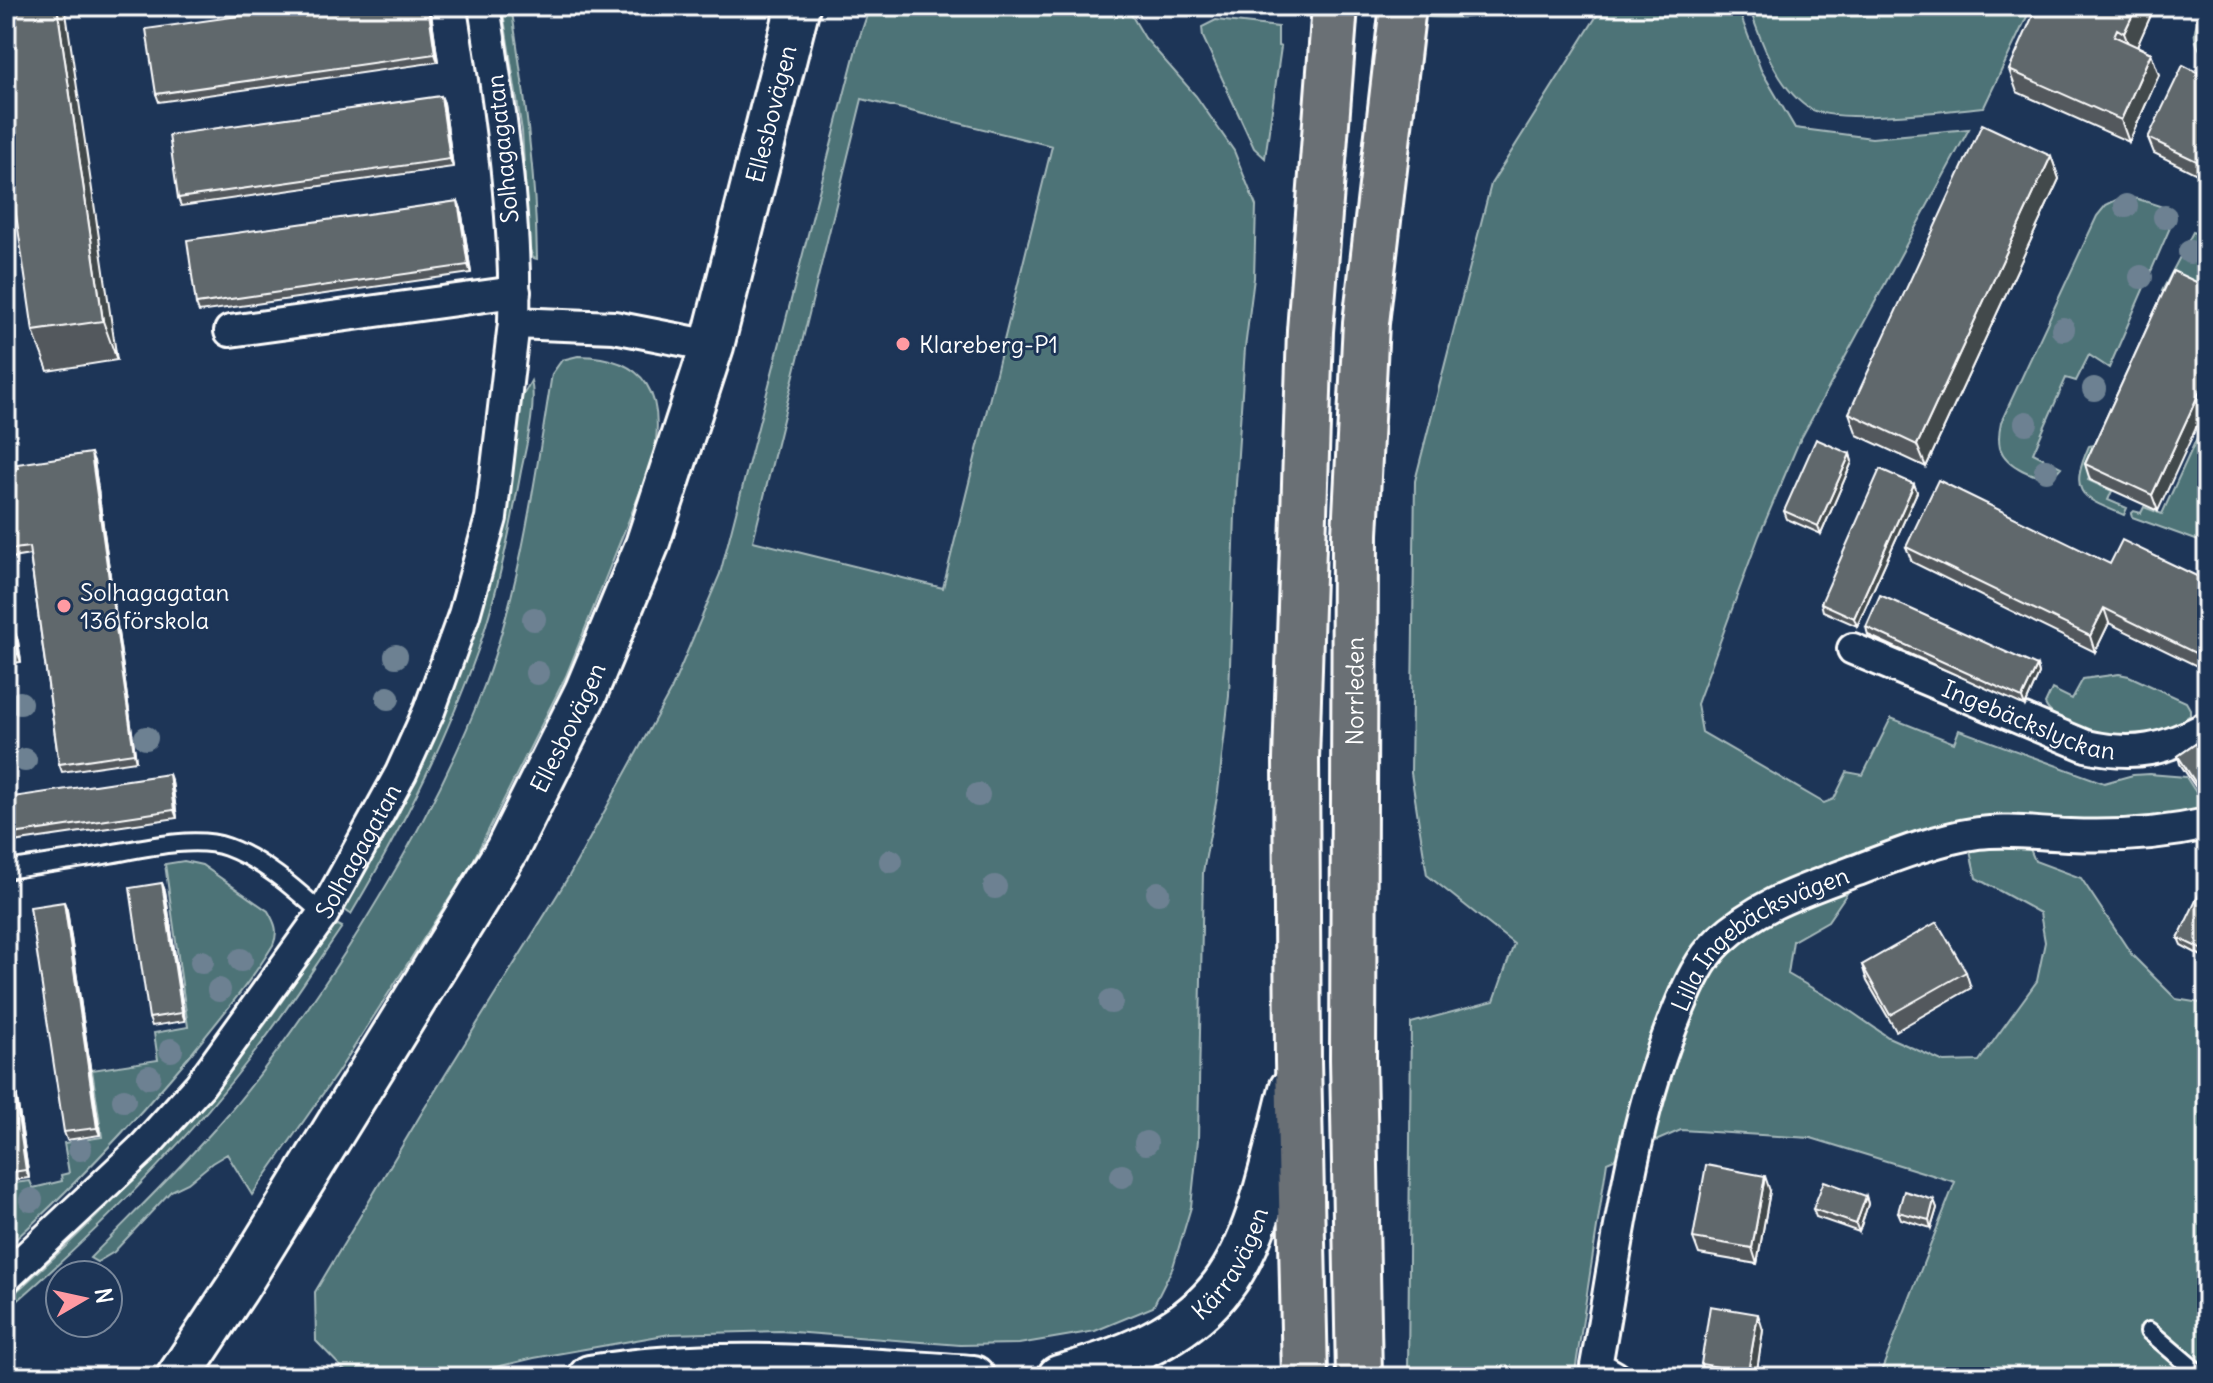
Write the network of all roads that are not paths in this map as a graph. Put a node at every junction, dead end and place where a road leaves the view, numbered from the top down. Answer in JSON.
{"nodes":[{"id":1,"x":484,"y":6,"type":"edge"},
{"id":2,"x":798,"y":6,"type":"edge"},
{"id":3,"x":1335,"y":6,"type":"edge"},
{"id":4,"x":1403,"y":6,"type":"edge"},
{"id":5,"x":515,"y":292,"type":"junction"},
{"id":6,"x":514,"y":323,"type":"junction"},
{"id":7,"x":230,"y":331,"type":"dead end"},
{"id":8,"x":712,"y":346,"type":"junction"},
{"id":9,"x":1853,"y":649,"type":"dead end"},
{"id":10,"x":2207,"y":727,"type":"edge"},
{"id":11,"x":2207,"y":824,"type":"edge"},
{"id":12,"x":6,"y":870,"type":"edge"},
{"id":13,"x":323,"y":914,"type":"junction"},
{"id":14,"x":1298,"y":1061,"type":"junction"},
{"id":15,"x":6,"y":1277,"type":"edge"},
{"id":16,"x":2149,"y":1331,"type":"dead end"},
{"id":17,"x":1605,"y":1371,"type":"edge"},
{"id":18,"x":1356,"y":1372,"type":"edge"},
{"id":19,"x":178,"y":1377,"type":"edge"},
{"id":20,"x":590,"y":1377,"type":"edge"},
{"id":21,"x":973,"y":1377,"type":"edge"},
{"id":22,"x":1059,"y":1377,"type":"edge"},
{"id":23,"x":1305,"y":1377,"type":"edge"},
{"id":24,"x":2203,"y":1377,"type":"edge"}],
"edges":[{"from":1,"to":5,"type":"street","name":"Solhagagatan"},
{"from":2,"to":8,"type":"main road","name":"Ellesbovägen"},
{"from":3,"to":14,"type":"highway"},
{"from":4,"to":18,"type":"highway","name":"Norrleden"},
{"from":5,"to":6,"type":"street","name":"Solhagagatan"},
{"from":5,"to":7,"type":"street"},
{"from":6,"to":8,"type":"street"},
{"from":6,"to":13,"type":"street","name":"Solhagagatan"},
{"from":8,"to":19,"type":"main road","name":"Ellesbovägen"},
{"from":9,"to":10,"type":"street","name":"Ingebäckslyckan"},
{"from":11,"to":17,"type":"street","name":"Lilla Ingebäcksvägen"},
{"from":12,"to":13,"type":"lane"},
{"from":13,"to":15,"type":"street","name":"Solhagagatan"},
{"from":14,"to":22,"type":"main road","name":"Kärravägen"},
{"from":14,"to":23,"type":"highway"},
{"from":16,"to":24,"type":"lane"},
{"from":20,"to":21,"type":"main road"}]}
